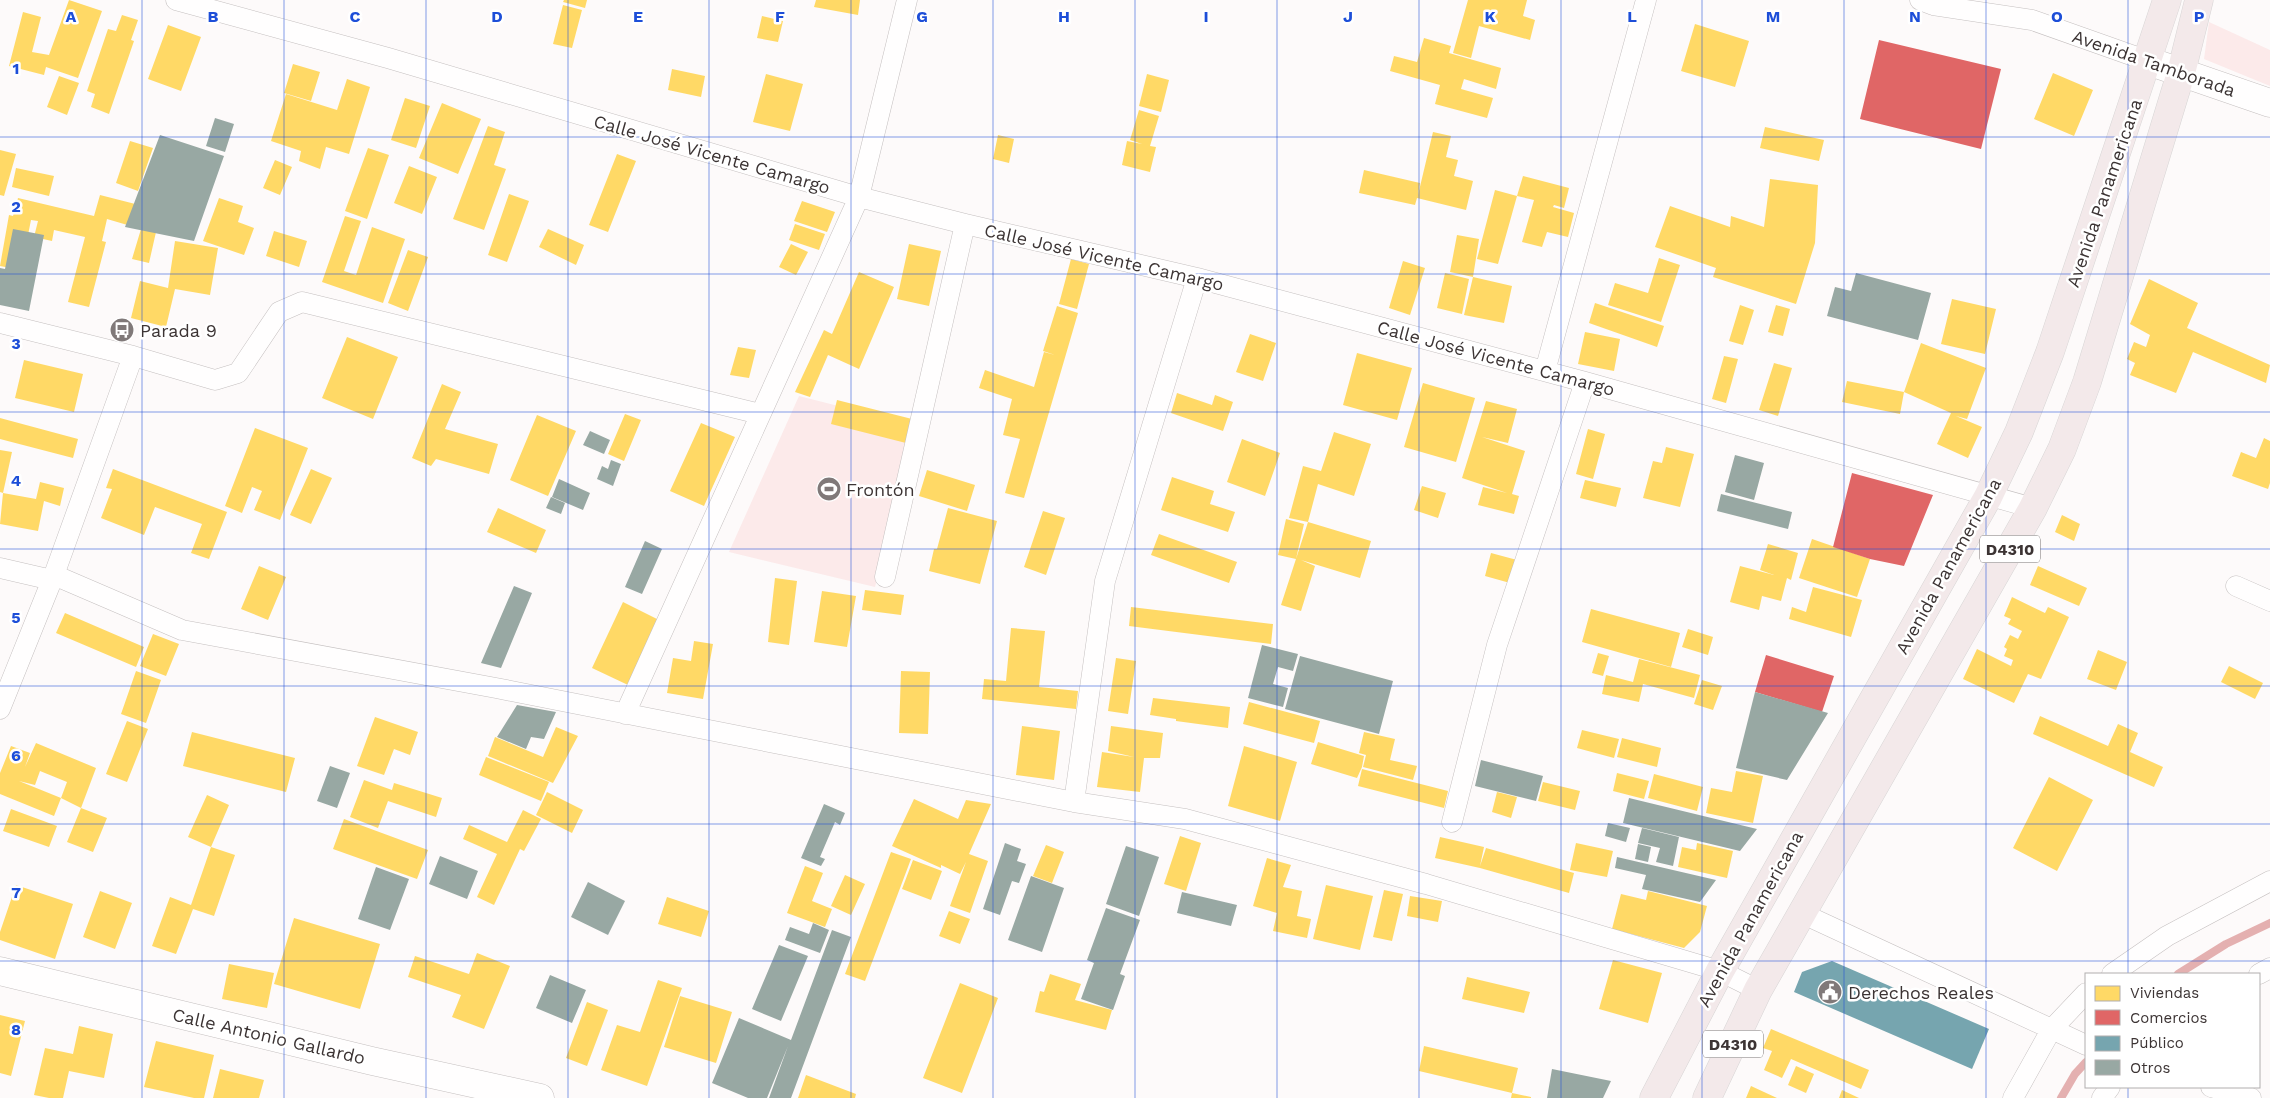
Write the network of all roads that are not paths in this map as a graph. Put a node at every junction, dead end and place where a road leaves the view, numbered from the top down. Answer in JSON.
{"nodes":[{"id":1,"x":176,"y":0,"type":"edge"},
{"id":2,"x":907,"y":0,"type":"edge"},
{"id":3,"x":1646,"y":0,"type":"edge"},
{"id":4,"x":1920,"y":0,"type":"edge"},
{"id":5,"x":2166,"y":4,"type":"edge"},
{"id":6,"x":2197,"y":8,"type":"edge"},
{"id":7,"x":2148,"y":61,"type":"junction"},
{"id":8,"x":2181,"y":73,"type":"junction"},
{"id":9,"x":2270,"y":103,"type":"edge"},
{"id":10,"x":859,"y":197,"type":"junction"},
{"id":11,"x":965,"y":224,"type":"junction"},
{"id":12,"x":1197,"y":278,"type":"junction"},
{"id":13,"x":0,"y":323,"type":"edge"},
{"id":14,"x":132,"y":356,"type":"junction"},
{"id":15,"x":1545,"y":371,"type":"junction"},
{"id":16,"x":1585,"y":382,"type":"junction"},
{"id":17,"x":760,"y":414,"type":"junction"},
{"id":18,"x":1988,"y":497,"type":"junction"},
{"id":19,"x":2033,"y":508,"type":"junction"},
{"id":20,"x":0,"y":568,"type":"edge"},
{"id":21,"x":885,"y":577,"type":"dead end"},
{"id":22,"x":53,"y":578,"type":"junction"},
{"id":23,"x":2236,"y":586,"type":"dead end"},
{"id":24,"x":2270,"y":600,"type":"edge"},
{"id":25,"x":0,"y":709,"type":"edge"},
{"id":26,"x":624,"y":714,"type":"junction"},
{"id":27,"x":1074,"y":802,"type":"junction"},
{"id":28,"x":1452,"y":822,"type":"dead end"},
{"id":29,"x":2270,"y":881,"type":"edge"},
{"id":30,"x":1801,"y":913,"type":"junction"},
{"id":31,"x":1720,"y":970,"type":"junction"},
{"id":32,"x":0,"y":971,"type":"edge"},
{"id":33,"x":2113,"y":973,"type":"edge"},
{"id":34,"x":1758,"y":990,"type":"junction"},
{"id":35,"x":2085,"y":994,"type":"edge"},
{"id":36,"x":2051,"y":1030,"type":"junction"},
{"id":37,"x":2085,"y":1045,"type":"edge"},
{"id":38,"x":2215,"y":1088,"type":"edge"},
{"id":39,"x":540,"y":1098,"type":"edge"},
{"id":40,"x":1654,"y":1098,"type":"edge"},
{"id":41,"x":1707,"y":1098,"type":"edge"},
{"id":42,"x":2013,"y":1098,"type":"edge"},
{"id":43,"x":2251,"y":1098,"type":"edge"}],
"edges":[{"from":1,"to":10,"type":"street","name":"Calle José Vicente Camargo"},
{"from":2,"to":10,"type":"street"},
{"from":3,"to":15,"type":"street"},
{"from":4,"to":7,"type":"street","name":"Avenida Tamborada"},
{"from":5,"to":7,"type":"main road","name":"Avenida Panamericana"},
{"from":6,"to":8,"type":"main road","name":"Avenida Panamericana"},
{"from":7,"to":8,"type":"main road","name":"Avenida Tamborada"},
{"from":7,"to":18,"type":"main road","name":"Avenida Panamericana","number":"D4310"},
{"from":8,"to":9,"type":"main road","name":"Avenida Tamborada"},
{"from":8,"to":19,"type":"main road","name":"Avenida Panamericana","number":"D4310"},
{"from":10,"to":11,"type":"street","name":"Calle José Vicente Camargo"},
{"from":10,"to":17,"type":"street"},
{"from":11,"to":12,"type":"street","name":"Calle José Vicente Camargo"},
{"from":11,"to":21,"type":"street"},
{"from":12,"to":15,"type":"street","name":"Calle José Vicente Camargo"},
{"from":12,"to":27,"type":"street"},
{"from":13,"to":14,"type":"street"},
{"from":14,"to":17,"type":"street"},
{"from":14,"to":22,"type":"street"},
{"from":15,"to":16,"type":"street","name":"Calle José Vicente Camargo"},
{"from":16,"to":18,"type":"street","name":"Calle José Vicente Camargo"},
{"from":16,"to":28,"type":"street"},
{"from":17,"to":26,"type":"street"},
{"from":18,"to":19,"type":"street","name":"Calle José Vicente Camargo"},
{"from":18,"to":31,"type":"main road","name":"Avenida Panamericana","number":"D4310"},
{"from":19,"to":30,"type":"main road","name":"Avenida Panamericana","number":"D4310"},
{"from":20,"to":22,"type":"street"},
{"from":22,"to":25,"type":"street"},
{"from":22,"to":26,"type":"street"},
{"from":23,"to":24,"type":"street"},
{"from":26,"to":27,"type":"street"},
{"from":27,"to":31,"type":"street"},
{"from":29,"to":33,"type":"street"},
{"from":30,"to":34,"type":"main road","name":"Avenida Panamericana","number":"D4310"},
{"from":30,"to":36,"type":"street"},
{"from":31,"to":34,"type":"street"},
{"from":31,"to":40,"type":"main road","name":"Avenida Panamericana","number":"D4310"},
{"from":32,"to":39,"type":"main road","name":"Calle Antonio Gallardo"},
{"from":34,"to":41,"type":"main road","name":"Avenida Panamericana","number":"D4310"},
{"from":35,"to":36,"type":"street"},
{"from":36,"to":37,"type":"street"},
{"from":36,"to":42,"type":"street"},
{"from":38,"to":43,"type":"street"}]}
